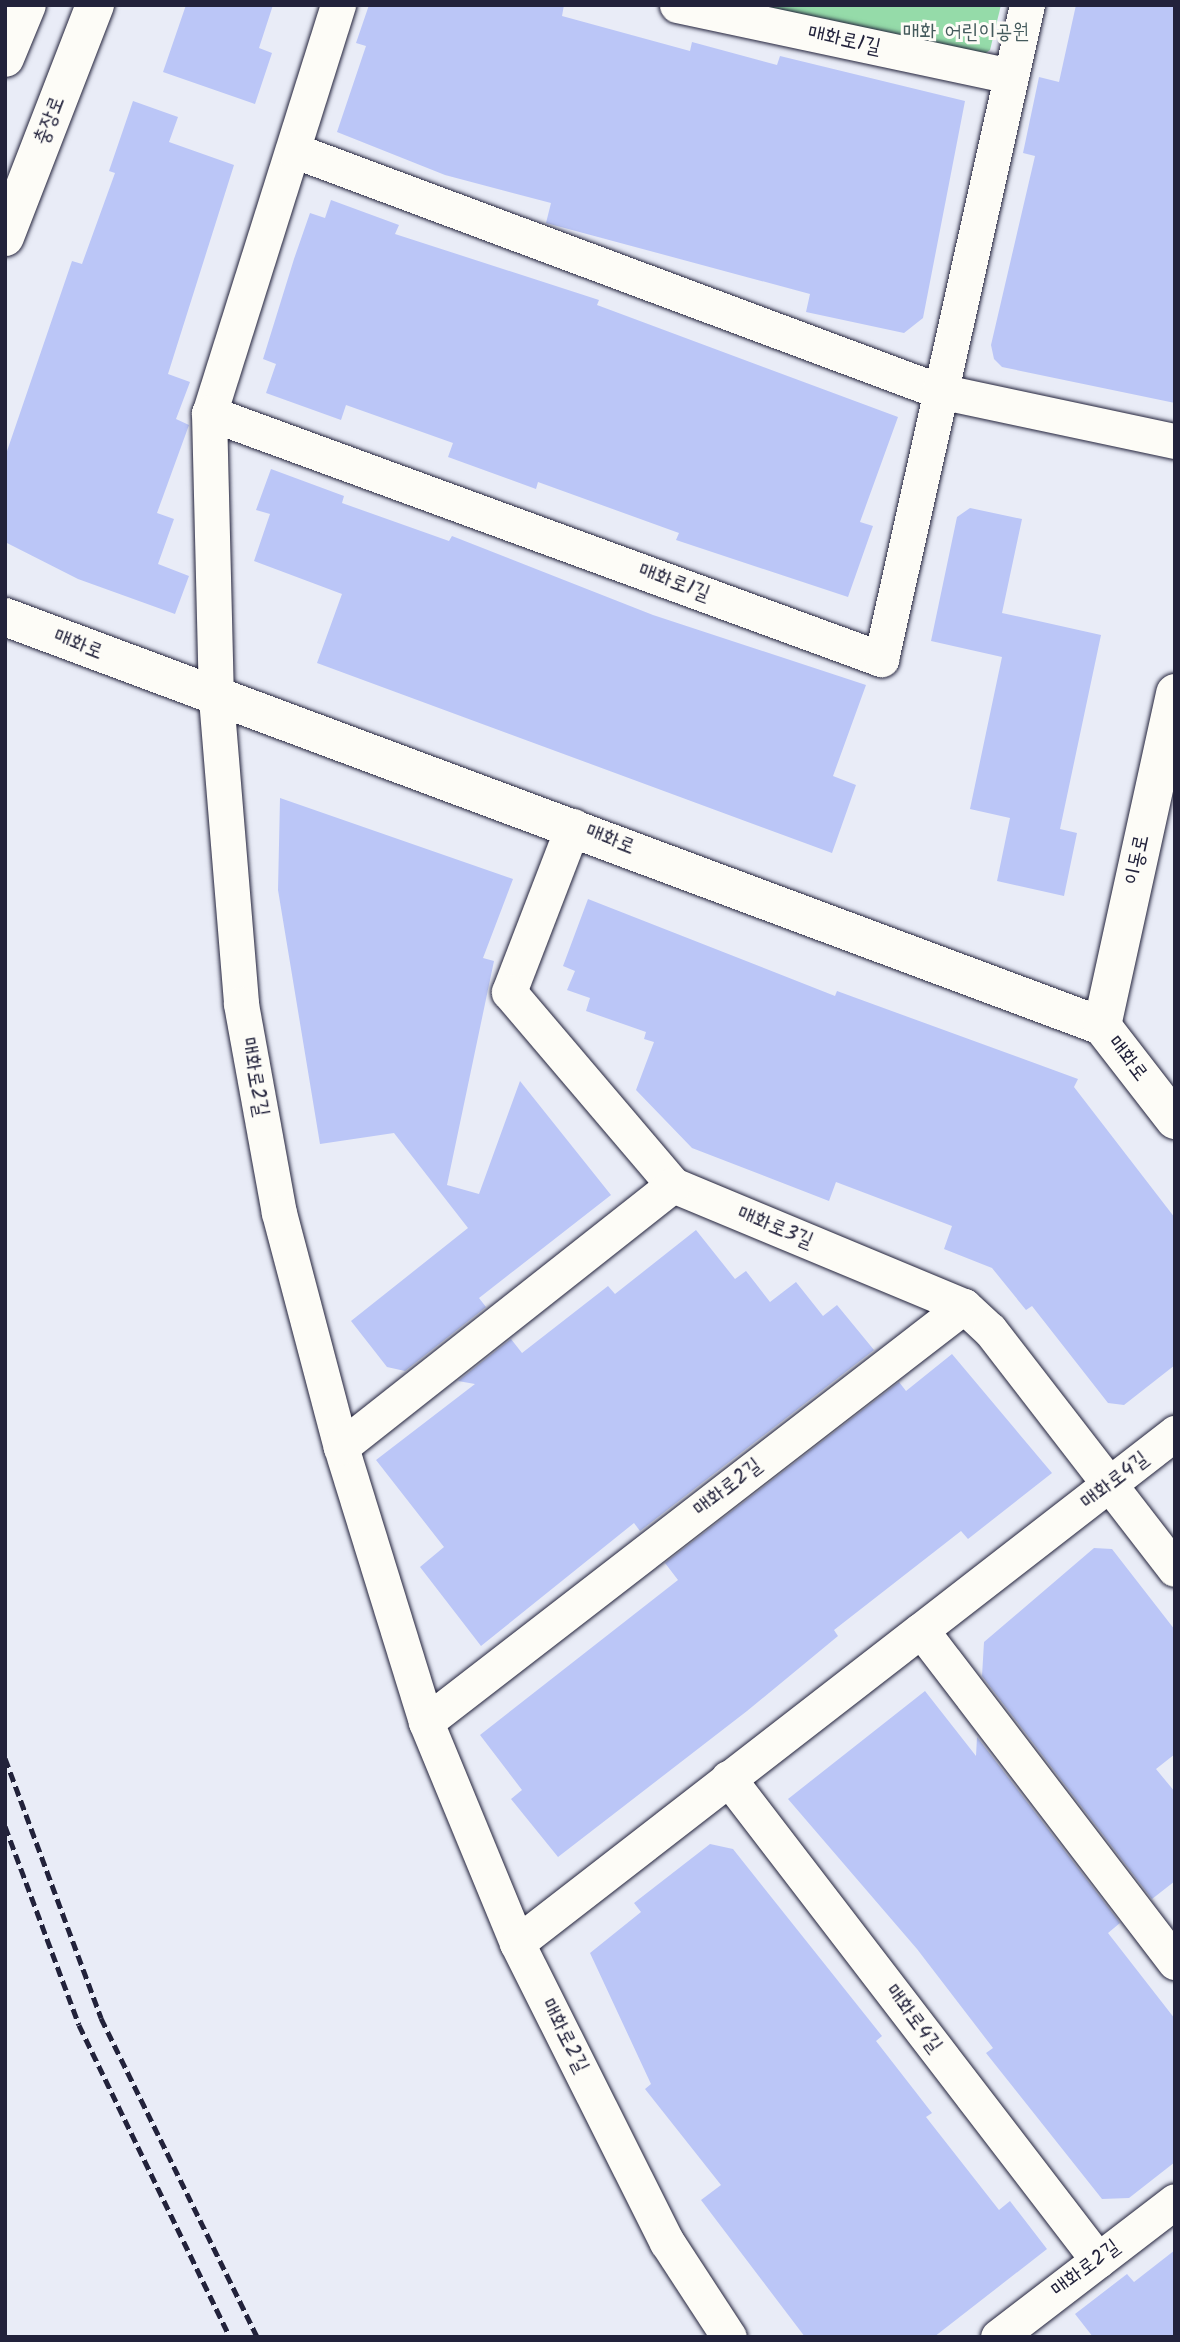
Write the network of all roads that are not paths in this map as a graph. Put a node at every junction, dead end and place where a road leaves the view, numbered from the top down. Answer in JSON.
{"nodes":[{"id":1,"x":27,"y":5,"type":"edge"},
{"id":2,"x":95,"y":5,"type":"edge"},
{"id":3,"x":338,"y":5,"type":"edge"},
{"id":4,"x":677,"y":5,"type":"edge"},
{"id":5,"x":1027,"y":5,"type":"edge"},
{"id":6,"x":5,"y":58,"type":"edge"},
{"id":7,"x":1010,"y":76,"type":"junction"},
{"id":8,"x":293,"y":150,"type":"junction"},
{"id":9,"x":5,"y":237,"type":"edge"},
{"id":10,"x":939,"y":391,"type":"junction"},
{"id":11,"x":209,"y":413,"type":"junction"},
{"id":12,"x":1175,"y":441,"type":"edge"},
{"id":13,"x":5,"y":617,"type":"edge"},
{"id":14,"x":1175,"y":693,"type":"edge"},
{"id":15,"x":216,"y":698,"type":"junction"},
{"id":16,"x":573,"y":826,"type":"junction"},
{"id":17,"x":1102,"y":1026,"type":"junction"},
{"id":18,"x":1175,"y":1120,"type":"edge"},
{"id":19,"x":673,"y":1185,"type":"junction"},
{"id":20,"x":964,"y":1306,"type":"junction"},
{"id":21,"x":1175,"y":1433,"type":"edge"},
{"id":22,"x":341,"y":1447,"type":"junction"},
{"id":23,"x":1111,"y":1485,"type":"junction"},
{"id":24,"x":1175,"y":1569,"type":"edge"},
{"id":25,"x":921,"y":1630,"type":"junction"},
{"id":26,"x":426,"y":1722,"type":"junction"},
{"id":27,"x":728,"y":1778,"type":"junction"},
{"id":28,"x":517,"y":1942,"type":"junction"},
{"id":29,"x":1175,"y":1962,"type":"edge"},
{"id":30,"x":1175,"y":2202,"type":"edge"},
{"id":31,"x":1098,"y":2260,"type":"junction"},
{"id":32,"x":729,"y":2337,"type":"edge"},
{"id":33,"x":998,"y":2337,"type":"edge"}],
"edges":[{"from":1,"to":6,"type":"street"},
{"from":2,"to":9,"type":"street","name":"충장로"},
{"from":3,"to":8,"type":"street"},
{"from":4,"to":7,"type":"street","name":"매화로1길"},
{"from":5,"to":7,"type":"street","name":"매화로1길"},
{"from":7,"to":10,"type":"street","name":"매화로1길"},
{"from":8,"to":10,"type":"street"},
{"from":8,"to":11,"type":"street"},
{"from":10,"to":11,"type":"street","name":"매화로1길"},
{"from":10,"to":12,"type":"street"},
{"from":11,"to":15,"type":"street"},
{"from":13,"to":15,"type":"street","name":"매화로"},
{"from":14,"to":17,"type":"street","name":"이동로"},
{"from":15,"to":16,"type":"street","name":"매화로"},
{"from":15,"to":22,"type":"street","name":"매화로2길"},
{"from":16,"to":17,"type":"street","name":"매화로"},
{"from":16,"to":19,"type":"street","name":"매화로3길"},
{"from":17,"to":18,"type":"street","name":"매화로"},
{"from":19,"to":20,"type":"street","name":"매화로3길"},
{"from":19,"to":22,"type":"street"},
{"from":20,"to":23,"type":"street","name":"매화로3길"},
{"from":20,"to":26,"type":"street","name":"매화로2길"},
{"from":21,"to":23,"type":"street","name":"매화로4길"},
{"from":22,"to":26,"type":"street","name":"매화로2길"},
{"from":23,"to":24,"type":"street","name":"매화로3길"},
{"from":23,"to":25,"type":"street","name":"매화로4길"},
{"from":25,"to":27,"type":"street","name":"매화로4길"},
{"from":25,"to":29,"type":"street"},
{"from":26,"to":28,"type":"street","name":"매화로2길"},
{"from":27,"to":28,"type":"street","name":"매화로4길"},
{"from":27,"to":31,"type":"street","name":"매화로4길"},
{"from":28,"to":32,"type":"street","name":"매화로2길"},
{"from":30,"to":31,"type":"street","name":"매화로2길"},
{"from":31,"to":33,"type":"street","name":"매화로2길"}]}
